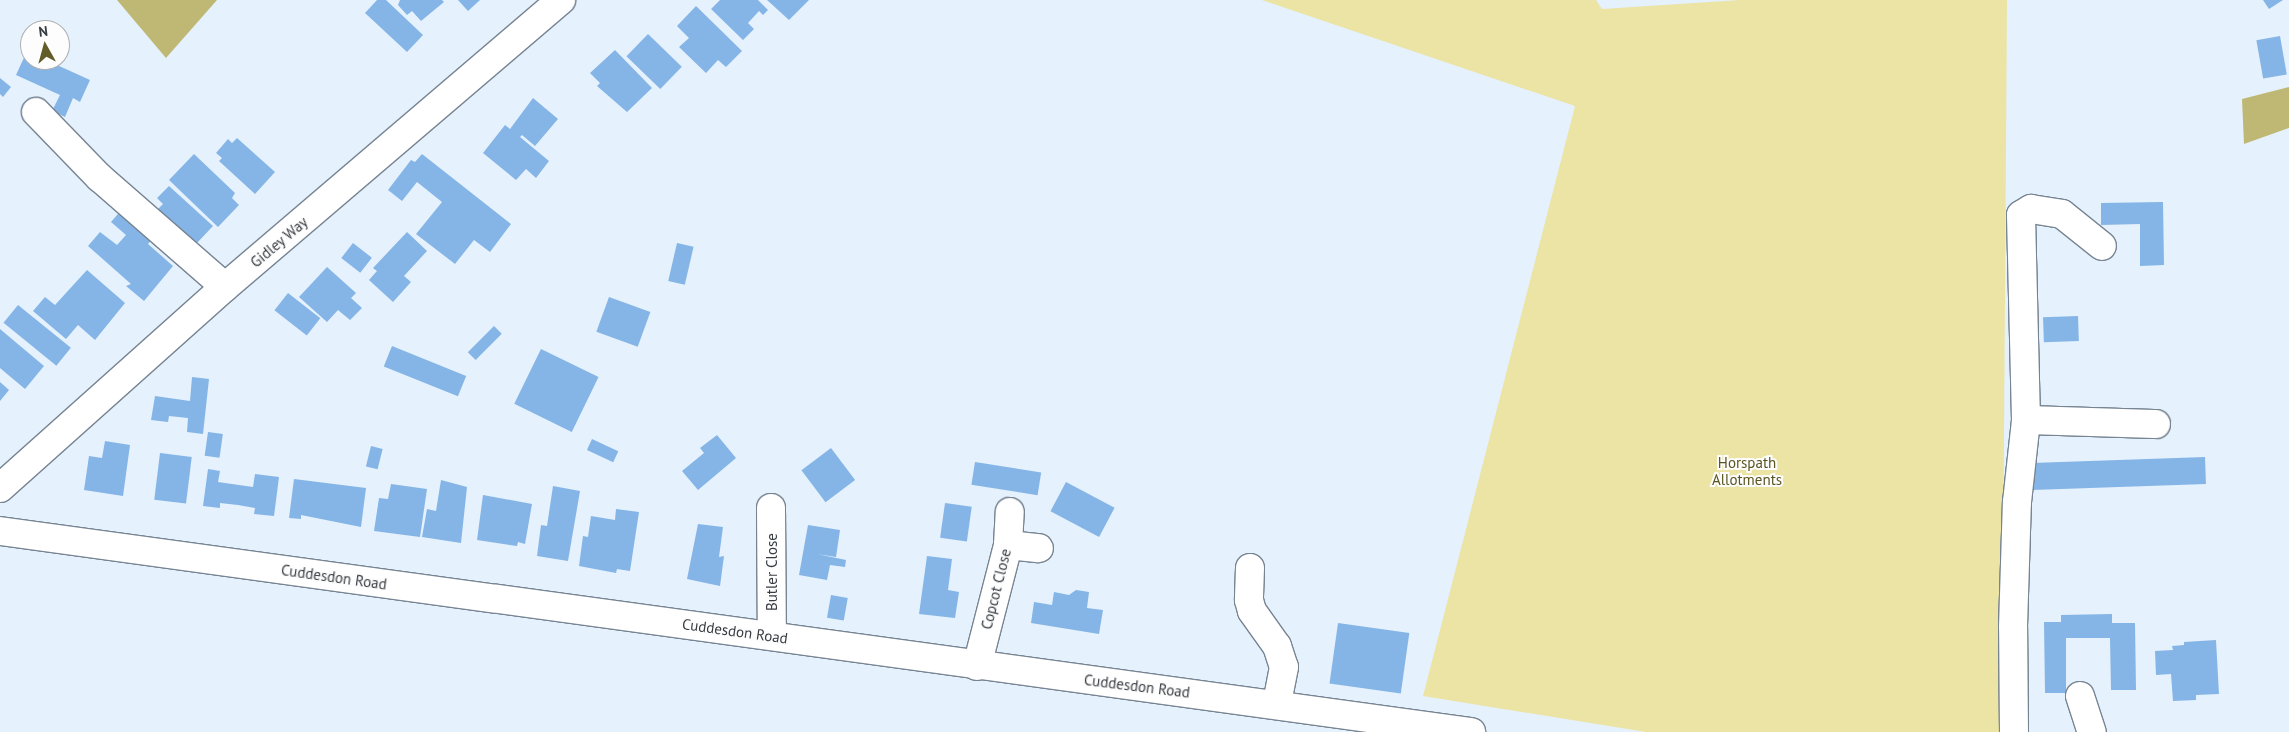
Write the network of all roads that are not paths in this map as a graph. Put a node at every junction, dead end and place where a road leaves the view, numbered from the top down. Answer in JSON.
{"nodes":[{"id":1,"x":561,"y":0,"type":"edge"},
{"id":2,"x":36,"y":112,"type":"dead end"},
{"id":3,"x":2102,"y":246,"type":"dead end"},
{"id":4,"x":225,"y":287,"type":"junction"},
{"id":5,"x":2026,"y":420,"type":"junction"},
{"id":6,"x":2156,"y":424,"type":"dead end"},
{"id":7,"x":0,"y":488,"type":"edge"},
{"id":8,"x":772,"y":508,"type":"dead end"},
{"id":9,"x":1010,"y":512,"type":"dead end"},
{"id":10,"x":0,"y":531,"type":"edge"},
{"id":11,"x":1008,"y":545,"type":"junction"},
{"id":12,"x":1039,"y":548,"type":"dead end"},
{"id":13,"x":1250,"y":568,"type":"dead end"},
{"id":14,"x":772,"y":636,"type":"junction"},
{"id":15,"x":977,"y":666,"type":"junction"},
{"id":16,"x":2080,"y":696,"type":"dead end"},
{"id":17,"x":1277,"y":704,"type":"junction"},
{"id":18,"x":1471,"y":732,"type":"edge"},
{"id":19,"x":2014,"y":732,"type":"edge"},
{"id":20,"x":2092,"y":732,"type":"edge"}],
"edges":[{"from":1,"to":4,"type":"street","name":"Gidley Way"},
{"from":2,"to":4,"type":"street"},
{"from":3,"to":5,"type":"street"},
{"from":4,"to":7,"type":"street","name":"Gidley Way"},
{"from":5,"to":6,"type":"street"},
{"from":5,"to":19,"type":"street"},
{"from":8,"to":14,"type":"street","name":"Butler Close"},
{"from":9,"to":11,"type":"street","name":"Copcot Close"},
{"from":10,"to":14,"type":"street","name":"Cuddesdon Road"},
{"from":11,"to":12,"type":"street"},
{"from":11,"to":15,"type":"street","name":"Copcot Close"},
{"from":13,"to":17,"type":"street"},
{"from":14,"to":15,"type":"street","name":"Cuddesdon Road"},
{"from":15,"to":17,"type":"street","name":"Cuddesdon Road"},
{"from":16,"to":20,"type":"street"},
{"from":17,"to":18,"type":"street","name":"Cuddesdon Road"}]}
